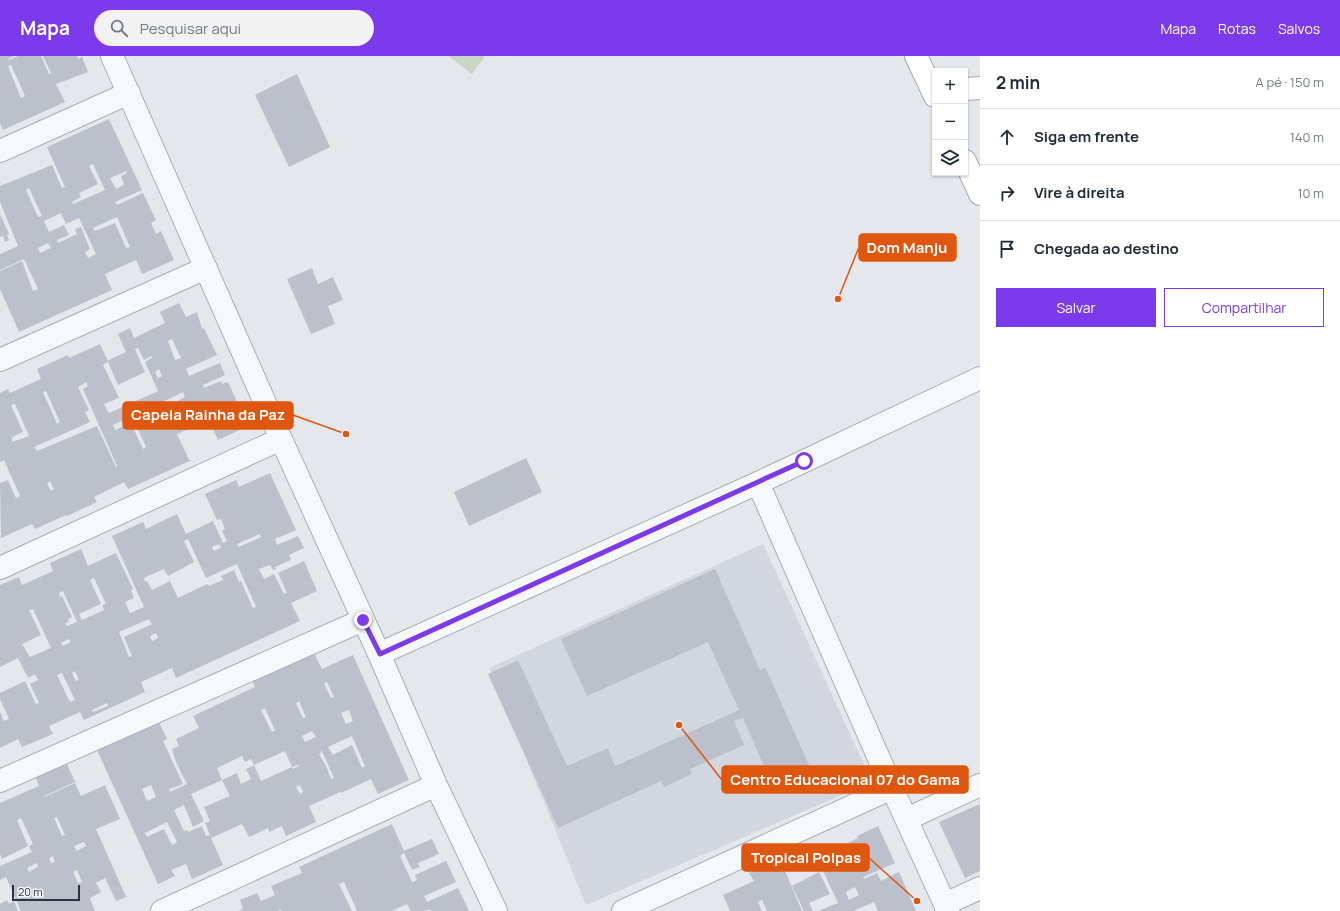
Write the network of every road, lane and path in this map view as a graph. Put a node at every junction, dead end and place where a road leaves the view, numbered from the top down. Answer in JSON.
{"nodes":[{"id":1,"x":112,"y":56,"type":"edge"},
{"id":2,"x":916,"y":56,"type":"edge"},
{"id":3,"x":980,"y":88,"type":"edge"},
{"id":4,"x":968,"y":89,"type":"edge"},
{"id":5,"x":932,"y":90,"type":"edge"},
{"id":6,"x":128,"y":93,"type":"junction"},
{"id":7,"x":0,"y":151,"type":"edge"},
{"id":8,"x":968,"y":168,"type":"edge"},
{"id":9,"x":980,"y":194,"type":"edge"},
{"id":10,"x":206,"y":268,"type":"junction"},
{"id":11,"x":0,"y":360,"type":"edge"},
{"id":12,"x":980,"y":378,"type":"edge"},
{"id":13,"x":281,"y":439,"type":"junction"},
{"id":14,"x":758,"y":483,"type":"junction"},
{"id":15,"x":0,"y":568,"type":"edge"},
{"id":16,"x":363,"y":620,"type":"junction"},
{"id":17,"x":380,"y":654,"type":"junction"},
{"id":18,"x":0,"y":781,"type":"edge"},
{"id":19,"x":980,"y":785,"type":"edge"},
{"id":20,"x":436,"y":786,"type":"junction"},
{"id":21,"x":892,"y":788,"type":"junction"},
{"id":22,"x":907,"y":819,"type":"junction"},
{"id":23,"x":980,"y":888,"type":"edge"},
{"id":24,"x":946,"y":907,"type":"edge"},
{"id":25,"x":162,"y":911,"type":"edge"},
{"id":26,"x":496,"y":911,"type":"edge"},
{"id":27,"x":624,"y":911,"type":"edge"}],
"edges":[{"from":1,"to":6,"type":"street"},
{"from":2,"to":5,"type":"main road"},
{"from":3,"to":4,"type":"main road"},
{"from":6,"to":7,"type":"street"},
{"from":6,"to":10,"type":"street"},
{"from":8,"to":9,"type":"main road"},
{"from":10,"to":11,"type":"street"},
{"from":10,"to":13,"type":"street"},
{"from":12,"to":14,"type":"street"},
{"from":13,"to":15,"type":"street"},
{"from":13,"to":16,"type":"street"},
{"from":14,"to":17,"type":"street"},
{"from":14,"to":21,"type":"street"},
{"from":16,"to":17,"type":"street"},
{"from":16,"to":18,"type":"street"},
{"from":17,"to":20,"type":"street"},
{"from":19,"to":22,"type":"street"},
{"from":20,"to":25,"type":"street"},
{"from":20,"to":26,"type":"street"},
{"from":21,"to":22,"type":"street"},
{"from":21,"to":27,"type":"street"},
{"from":22,"to":24,"type":"street"},
{"from":23,"to":24,"type":"street"}]}
